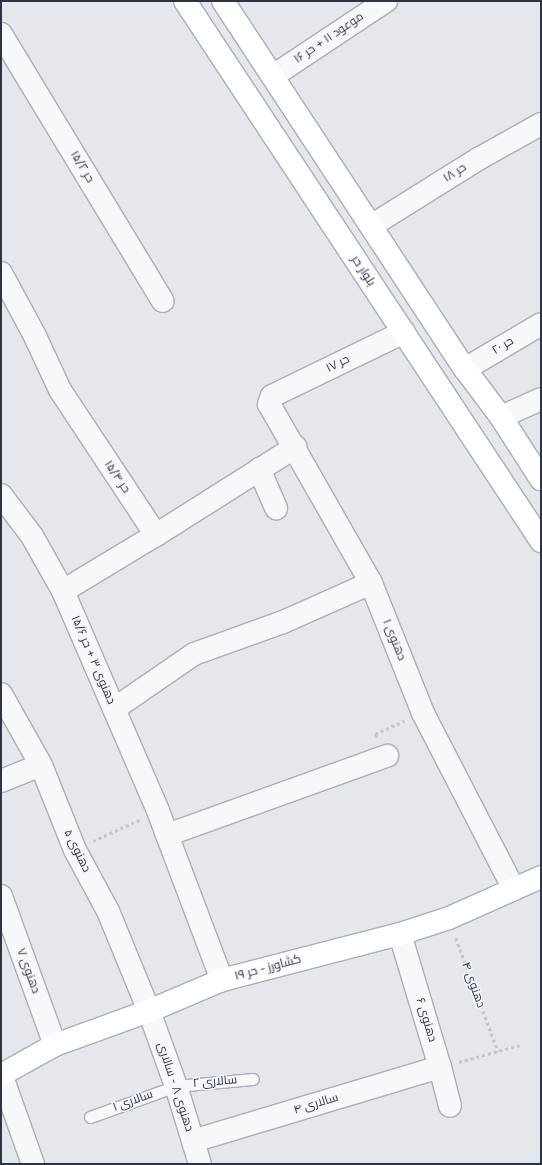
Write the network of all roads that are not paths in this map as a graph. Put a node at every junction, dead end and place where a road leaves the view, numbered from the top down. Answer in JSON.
{"nodes":[{"id":1,"x":185,"y":1,"type":"edge"},
{"id":2,"x":223,"y":1,"type":"edge"},
{"id":3,"x":386,"y":1,"type":"edge"},
{"id":4,"x":1,"y":34,"type":"edge"},
{"id":5,"x":273,"y":76,"type":"junction"},
{"id":6,"x":541,"y":124,"type":"edge"},
{"id":7,"x":371,"y":226,"type":"junction"},
{"id":8,"x":1,"y":273,"type":"edge"},
{"id":9,"x":163,"y":301,"type":"dead end"},
{"id":10,"x":541,"y":324,"type":"edge"},
{"id":11,"x":404,"y":332,"type":"junction"},
{"id":12,"x":466,"y":369,"type":"junction"},
{"id":13,"x":272,"y":396,"type":"joint"},
{"id":14,"x":541,"y":399,"type":"edge"},
{"id":15,"x":501,"y":417,"type":"junction"},
{"id":16,"x":295,"y":447,"type":"junction"},
{"id":17,"x":259,"y":469,"type":"junction"},
{"id":18,"x":541,"y":479,"type":"edge"},
{"id":19,"x":1,"y":495,"type":"edge"},
{"id":20,"x":276,"y":508,"type":"dead end"},
{"id":21,"x":156,"y":535,"type":"junction"},
{"id":22,"x":541,"y":541,"type":"edge"},
{"id":23,"x":371,"y":583,"type":"junction"},
{"id":24,"x":63,"y":591,"type":"junction"},
{"id":25,"x":1,"y":694,"type":"edge"},
{"id":26,"x":114,"y":709,"type":"junction"},
{"id":27,"x":9,"y":727,"type":"edge"},
{"id":28,"x":387,"y":756,"type":"road end"},
{"id":29,"x":41,"y":765,"type":"junction"},
{"id":30,"x":1,"y":781,"type":"edge"},
{"id":31,"x":167,"y":835,"type":"junction"},
{"id":32,"x":541,"y":877,"type":"edge"},
{"id":33,"x":514,"y":889,"type":"junction"},
{"id":34,"x":1,"y":896,"type":"edge"},
{"id":35,"x":400,"y":934,"type":"junction"},
{"id":36,"x":222,"y":980,"type":"junction"},
{"id":37,"x":149,"y":1011,"type":"junction"},
{"id":38,"x":54,"y":1045,"type":"junction"},
{"id":39,"x":440,"y":1067,"type":"junction"},
{"id":40,"x":1,"y":1075,"type":"edge"},
{"id":41,"x":253,"y":1079,"type":"dead end"},
{"id":42,"x":176,"y":1086,"type":"junction"},
{"id":43,"x":450,"y":1106,"type":"dead end"},
{"id":44,"x":90,"y":1117,"type":"dead end"},
{"id":45,"x":193,"y":1141,"type":"junction"},
{"id":46,"x":33,"y":1164,"type":"edge"},
{"id":47,"x":200,"y":1164,"type":"edge"}],
"edges":[{"from":1,"to":11,"type":"main road","name":"بلوار حر"},
{"from":2,"to":5,"type":"main road"},
{"from":3,"to":5,"type":"street","name":"موعود ۱۱ + حر ۱۶"},
{"from":4,"to":9,"type":"street","name":"حر ۱۵/۲"},
{"from":5,"to":7,"type":"main road"},
{"from":6,"to":7,"type":"street","name":"حر ۱۸"},
{"from":7,"to":12,"type":"main road"},
{"from":8,"to":21,"type":"street","name":"حر ۱۵/۴"},
{"from":10,"to":12,"type":"street","name":"حر ۲۰"},
{"from":11,"to":13,"type":"street","name":"حر ۱۷"},
{"from":11,"to":22,"type":"main road","name":"بلوار حر"},
{"from":12,"to":15,"type":"main road"},
{"from":13,"to":16,"type":"street","name":"دهنوی ۱"},
{"from":14,"to":15,"type":"street"},
{"from":15,"to":18,"type":"main road"},
{"from":16,"to":17,"type":"street"},
{"from":16,"to":23,"type":"street","name":"دهنوی ۱"},
{"from":17,"to":20,"type":"street"},
{"from":17,"to":21,"type":"street"},
{"from":19,"to":24,"type":"street","name":"دهنوی ۳ + حر ۱۵/۶"},
{"from":21,"to":24,"type":"street"},
{"from":23,"to":26,"type":"street"},
{"from":23,"to":33,"type":"street","name":"دهنوی ۱"},
{"from":24,"to":26,"type":"street","name":"دهنوی ۳ + حر ۱۵/۶"},
{"from":25,"to":27,"type":"street","name":"دهنوی ۵"},
{"from":26,"to":31,"type":"street","name":"دهنوی ۳ + حر ۱۵/۶"},
{"from":27,"to":29,"type":"street","name":"دهنوی ۵"},
{"from":28,"to":31,"type":"street"},
{"from":29,"to":30,"type":"street"},
{"from":29,"to":37,"type":"street","name":"دهنوی ۵"},
{"from":31,"to":36,"type":"street","name":"دهنوی ۳ + حر ۱۵/۶"},
{"from":32,"to":33,"type":"main road","name":"کشاورز - حر ۱۹"},
{"from":33,"to":35,"type":"main road","name":"کشاورز - حر ۱۹"},
{"from":34,"to":38,"type":"street","name":"دهنوی ۷"},
{"from":35,"to":36,"type":"main road","name":"کشاورز - حر ۱۹"},
{"from":35,"to":39,"type":"street","name":"دهنوی ۶"},
{"from":36,"to":37,"type":"main road","name":"کشاورز - حر ۱۹"},
{"from":37,"to":38,"type":"main road","name":"کشاورز - حر ۱۹"},
{"from":37,"to":42,"type":"street","name":"دهنوی ۸ - سالاری"},
{"from":38,"to":40,"type":"main road","name":"کشاورز - حر ۱۹"},
{"from":39,"to":43,"type":"street","name":"دهنوی ۶"},
{"from":39,"to":45,"type":"street","name":"سالاری ۴"},
{"from":40,"to":46,"type":"street"},
{"from":41,"to":42,"type":"lane","name":"سالاری ۲"},
{"from":42,"to":44,"type":"lane","name":"سالاری ۱"},
{"from":42,"to":45,"type":"street","name":"دهنوی ۸ - سالاری"},
{"from":45,"to":47,"type":"street","name":"دهنوی ۸ - سالاری"}]}
